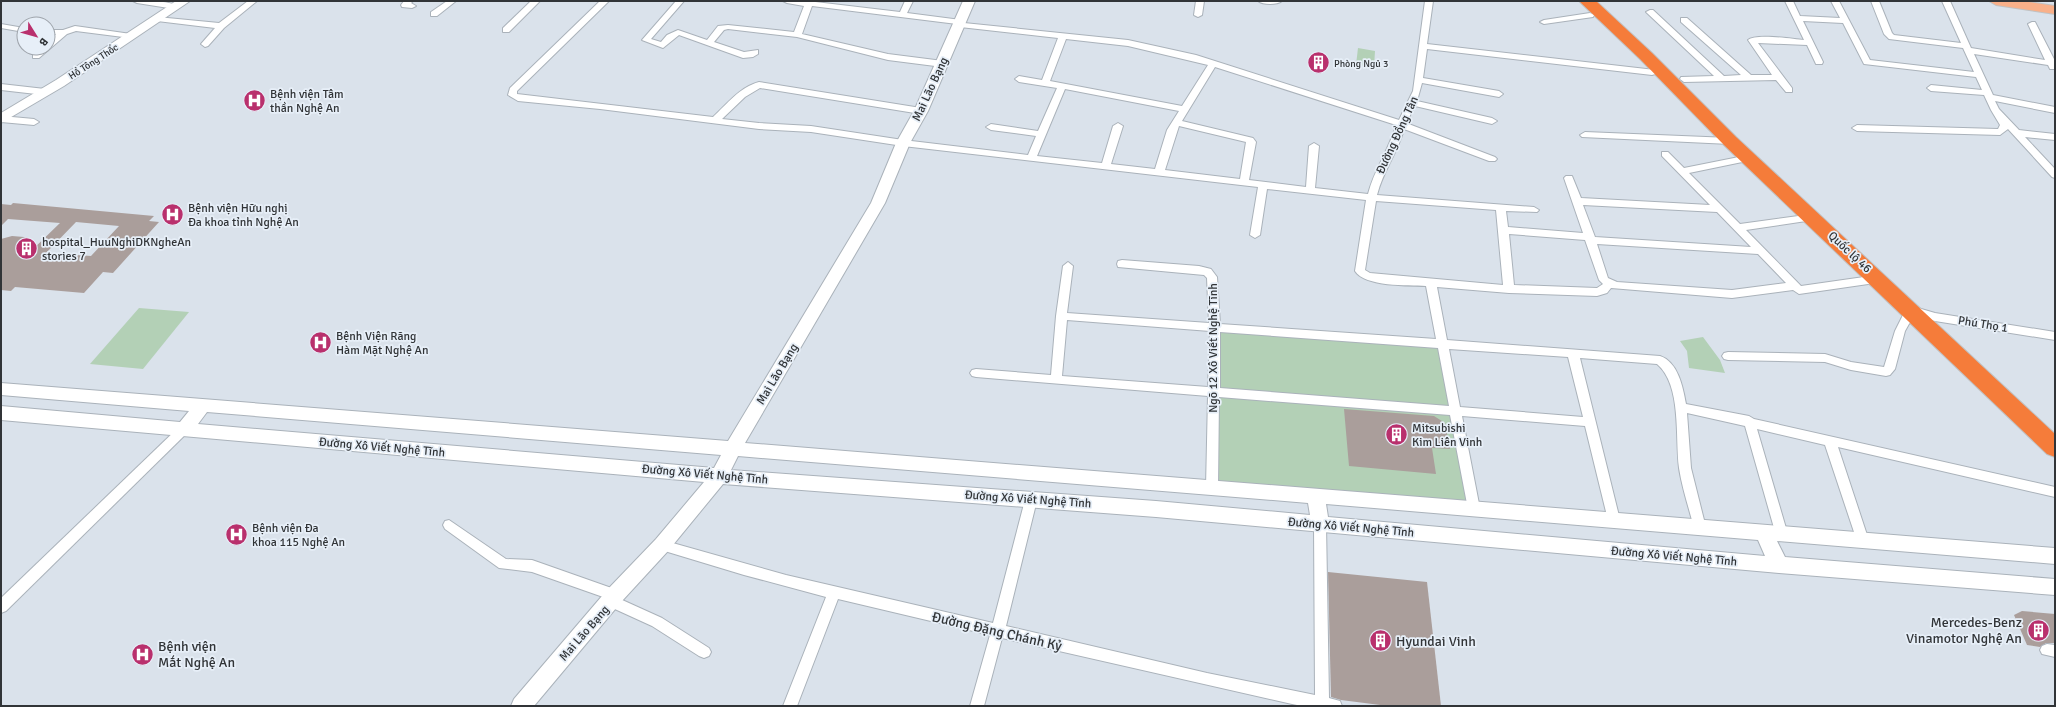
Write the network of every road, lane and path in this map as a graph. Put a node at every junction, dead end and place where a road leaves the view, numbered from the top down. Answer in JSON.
{"nodes":[{"id":1,"x":137,"y":1,"type":"edge"},
{"id":2,"x":253,"y":1,"type":"edge"},
{"id":3,"x":452,"y":1,"type":"edge"},
{"id":4,"x":536,"y":1,"type":"edge"},
{"id":5,"x":605,"y":1,"type":"edge"},
{"id":6,"x":680,"y":1,"type":"edge"},
{"id":7,"x":787,"y":1,"type":"edge"},
{"id":8,"x":909,"y":1,"type":"edge"},
{"id":9,"x":969,"y":1,"type":"edge"},
{"id":10,"x":1200,"y":1,"type":"edge"},
{"id":11,"x":1262,"y":1,"type":"edge"},
{"id":12,"x":1278,"y":1,"type":"edge"},
{"id":13,"x":1429,"y":1,"type":"edge"},
{"id":14,"x":1576,"y":1,"type":"edge"},
{"id":15,"x":1788,"y":1,"type":"edge"},
{"id":16,"x":1835,"y":1,"type":"edge"},
{"id":17,"x":1875,"y":1,"type":"edge"},
{"id":18,"x":1946,"y":1,"type":"edge"},
{"id":19,"x":1996,"y":1,"type":"edge"},
{"id":20,"x":2041,"y":1,"type":"edge"},
{"id":21,"x":2055,"y":3,"type":"edge"},
{"id":22,"x":180,"y":4,"type":"edge"},
{"id":23,"x":809,"y":4,"type":"junction"},
{"id":24,"x":845,"y":4,"type":"edge"},
{"id":25,"x":1594,"y":7,"type":"edge"},
{"id":26,"x":2055,"y":10,"type":"edge"},
{"id":27,"x":1650,"y":12,"type":"dead end"},
{"id":28,"x":434,"y":14,"type":"dead end"},
{"id":29,"x":1198,"y":15,"type":"dead end"},
{"id":30,"x":902,"y":16,"type":"junction"},
{"id":31,"x":1797,"y":18,"type":"junction"},
{"id":32,"x":157,"y":19,"type":"junction"},
{"id":33,"x":1684,"y":20,"type":"dead end"},
{"id":34,"x":1846,"y":21,"type":"junction"},
{"id":35,"x":1544,"y":22,"type":"dead end"},
{"id":36,"x":960,"y":24,"type":"junction"},
{"id":37,"x":2032,"y":24,"type":"dead end"},
{"id":38,"x":1,"y":26,"type":"edge"},
{"id":39,"x":221,"y":26,"type":"junction"},
{"id":40,"x":16,"y":29,"type":"edge"},
{"id":41,"x":506,"y":30,"type":"dead end"},
{"id":42,"x":56,"y":32,"type":"edge"},
{"id":43,"x":64,"y":32,"type":"junction"},
{"id":44,"x":797,"y":35,"type":"junction"},
{"id":45,"x":131,"y":36,"type":"junction"},
{"id":46,"x":1063,"y":36,"type":"junction"},
{"id":47,"x":56,"y":39,"type":"edge"},
{"id":48,"x":709,"y":43,"type":"junction"},
{"id":49,"x":1810,"y":43,"type":"junction"},
{"id":50,"x":205,"y":44,"type":"dead end"},
{"id":51,"x":1422,"y":46,"type":"junction"},
{"id":52,"x":1966,"y":48,"type":"junction"},
{"id":53,"x":755,"y":52,"type":"dead end"},
{"id":54,"x":1213,"y":62,"type":"junction"},
{"id":55,"x":1819,"y":62,"type":"dead end"},
{"id":56,"x":943,"y":64,"type":"junction"},
{"id":57,"x":1649,"y":64,"type":"junction"},
{"id":58,"x":2054,"y":66,"type":"edge"},
{"id":59,"x":1979,"y":75,"type":"junction"},
{"id":60,"x":1778,"y":76,"type":"junction"},
{"id":61,"x":1722,"y":78,"type":"junction"},
{"id":62,"x":1749,"y":78,"type":"junction"},
{"id":63,"x":1019,"y":79,"type":"dead end"},
{"id":64,"x":1684,"y":79,"type":"junction"},
{"id":65,"x":1418,"y":80,"type":"junction"},
{"id":66,"x":1045,"y":83,"type":"junction"},
{"id":67,"x":1062,"y":86,"type":"junction"},
{"id":68,"x":1,"y":87,"type":"edge"},
{"id":69,"x":1931,"y":88,"type":"dead end"},
{"id":70,"x":1789,"y":90,"type":"dead end"},
{"id":71,"x":45,"y":92,"type":"junction"},
{"id":72,"x":1499,"y":94,"type":"dead end"},
{"id":73,"x":1988,"y":95,"type":"junction"},
{"id":74,"x":1413,"y":103,"type":"junction"},
{"id":75,"x":1185,"y":109,"type":"junction"},
{"id":76,"x":2055,"y":110,"type":"edge"},
{"id":77,"x":922,"y":112,"type":"junction"},
{"id":78,"x":1713,"y":118,"type":"junction"},
{"id":79,"x":2002,"y":118,"type":"junction"},
{"id":80,"x":1,"y":119,"type":"edge"},
{"id":81,"x":716,"y":120,"type":"junction"},
{"id":82,"x":1492,"y":121,"type":"dead end"},
{"id":83,"x":34,"y":122,"type":"dead end"},
{"id":84,"x":1176,"y":122,"type":"junction"},
{"id":85,"x":1401,"y":124,"type":"junction"},
{"id":86,"x":1118,"y":126,"type":"dead end"},
{"id":87,"x":991,"y":127,"type":"dead end"},
{"id":88,"x":1857,"y":128,"type":"dead end"},
{"id":89,"x":2016,"y":133,"type":"junction"},
{"id":90,"x":1041,"y":134,"type":"junction"},
{"id":91,"x":1585,"y":135,"type":"dead end"},
{"id":92,"x":2055,"y":137,"type":"edge"},
{"id":93,"x":1730,"y":141,"type":"junction"},
{"id":94,"x":903,"y":143,"type":"junction"},
{"id":95,"x":1314,"y":146,"type":"dead end"},
{"id":96,"x":1665,"y":154,"type":"dead end"},
{"id":97,"x":1753,"y":157,"type":"junction"},
{"id":98,"x":1031,"y":158,"type":"junction"},
{"id":99,"x":1492,"y":159,"type":"dead end"},
{"id":100,"x":1105,"y":166,"type":"junction"},
{"id":101,"x":1684,"y":171,"type":"junction"},
{"id":102,"x":1159,"y":173,"type":"junction"},
{"id":103,"x":2054,"y":173,"type":"edge"},
{"id":104,"x":1569,"y":178,"type":"dead end"},
{"id":105,"x":1244,"y":183,"type":"junction"},
{"id":106,"x":1263,"y":185,"type":"junction"},
{"id":107,"x":1310,"y":191,"type":"junction"},
{"id":108,"x":1372,"y":196,"type":"junction"},
{"id":109,"x":1577,"y":201,"type":"junction"},
{"id":110,"x":1500,"y":207,"type":"junction"},
{"id":111,"x":1718,"y":209,"type":"junction"},
{"id":112,"x":1534,"y":210,"type":"dead end"},
{"id":113,"x":1813,"y":217,"type":"junction"},
{"id":114,"x":1736,"y":228,"type":"junction"},
{"id":115,"x":1503,"y":230,"type":"junction"},
{"id":116,"x":1255,"y":235,"type":"dead end"},
{"id":117,"x":1591,"y":239,"type":"junction"},
{"id":118,"x":1759,"y":250,"type":"junction"},
{"id":119,"x":1122,"y":264,"type":"dead end"},
{"id":120,"x":1068,"y":266,"type":"dead end"},
{"id":121,"x":1878,"y":279,"type":"junction"},
{"id":122,"x":1431,"y":284,"type":"junction"},
{"id":123,"x":1608,"y":284,"type":"junction"},
{"id":124,"x":1795,"y":286,"type":"junction"},
{"id":125,"x":1509,"y":289,"type":"junction"},
{"id":126,"x":1911,"y":310,"type":"junction"},
{"id":127,"x":1062,"y":316,"type":"junction"},
{"id":128,"x":1935,"y":317,"type":"junction"},
{"id":129,"x":1215,"y":327,"type":"junction"},
{"id":130,"x":2055,"y":336,"type":"edge"},
{"id":131,"x":1443,"y":344,"type":"junction"},
{"id":132,"x":1573,"y":354,"type":"junction"},
{"id":133,"x":1728,"y":356,"type":"dead end"},
{"id":134,"x":976,"y":373,"type":"dead end"},
{"id":135,"x":1056,"y":379,"type":"junction"},
{"id":136,"x":3,"y":392,"type":"edge"},
{"id":137,"x":1213,"y":393,"type":"junction"},
{"id":138,"x":202,"y":405,"type":"junction"},
{"id":139,"x":1681,"y":407,"type":"junction"},
{"id":140,"x":1455,"y":410,"type":"junction"},
{"id":141,"x":1,"y":414,"type":"edge"},
{"id":142,"x":1749,"y":421,"type":"junction"},
{"id":143,"x":1589,"y":422,"type":"junction"},
{"id":144,"x":183,"y":430,"type":"junction"},
{"id":145,"x":2055,"y":434,"type":"edge"},
{"id":146,"x":1830,"y":440,"type":"junction"},
{"id":147,"x":2055,"y":448,"type":"edge"},
{"id":148,"x":732,"y":450,"type":"junction"},
{"id":149,"x":719,"y":476,"type":"junction"},
{"id":150,"x":1212,"y":487,"type":"junction"},
{"id":151,"x":2055,"y":492,"type":"edge"},
{"id":152,"x":1316,"y":496,"type":"junction"},
{"id":153,"x":1031,"y":500,"type":"junction"},
{"id":154,"x":1474,"y":510,"type":"junction"},
{"id":155,"x":1614,"y":520,"type":"junction"},
{"id":156,"x":1320,"y":524,"type":"junction"},
{"id":157,"x":449,"y":525,"type":"dead end"},
{"id":158,"x":1700,"y":528,"type":"junction"},
{"id":159,"x":1773,"y":534,"type":"junction"},
{"id":160,"x":1863,"y":541,"type":"junction"},
{"id":161,"x":662,"y":545,"type":"junction"},
{"id":162,"x":2055,"y":556,"type":"edge"},
{"id":163,"x":1779,"y":565,"type":"junction"},
{"id":164,"x":2055,"y":587,"type":"edge"},
{"id":165,"x":834,"y":593,"type":"junction"},
{"id":166,"x":613,"y":598,"type":"junction"},
{"id":167,"x":1,"y":607,"type":"edge"},
{"id":168,"x":998,"y":631,"type":"junction"},
{"id":169,"x":704,"y":652,"type":"dead end"},
{"id":170,"x":1326,"y":705,"type":"edge"},
{"id":171,"x":521,"y":706,"type":"edge"},
{"id":172,"x":790,"y":706,"type":"edge"},
{"id":173,"x":977,"y":706,"type":"edge"}],
"edges":[{"from":1,"to":22,"type":"street"},
{"from":2,"to":39,"type":"street"},
{"from":3,"to":28,"type":"street"},
{"from":4,"to":41,"type":"street"},
{"from":5,"to":81,"type":"street"},
{"from":6,"to":48,"type":"street"},
{"from":7,"to":23,"type":"street"},
{"from":8,"to":30,"type":"street"},
{"from":9,"to":36,"type":"main road","name":"Mai Lão Bạng"},
{"from":10,"to":29,"type":"street"},
{"from":11,"to":12,"type":"street"},
{"from":13,"to":51,"type":"street","name":"Đường Đồng Tân"},
{"from":14,"to":25,"type":"highway"},
{"from":15,"to":31,"type":"street"},
{"from":16,"to":34,"type":"street"},
{"from":17,"to":52,"type":"street"},
{"from":18,"to":52,"type":"street"},
{"from":19,"to":26,"type":"main road"},
{"from":20,"to":21,"type":"main road"},
{"from":22,"to":32,"type":"main road","name":"Hồ Tông Thốc"},
{"from":23,"to":24,"type":"street"},
{"from":23,"to":44,"type":"street"},
{"from":24,"to":30,"type":"street"},
{"from":25,"to":35,"type":"street"},
{"from":25,"to":57,"type":"highway","name":"Quốc lộ 46"},
{"from":25,"to":64,"type":"highway"},
{"from":27,"to":61,"type":"street"},
{"from":30,"to":36,"type":"street"},
{"from":31,"to":34,"type":"street"},
{"from":31,"to":49,"type":"street"},
{"from":32,"to":39,"type":"street"},
{"from":32,"to":45,"type":"main road","name":"Hồ Tông Thốc"},
{"from":33,"to":62,"type":"street"},
{"from":34,"to":59,"type":"street"},
{"from":36,"to":46,"type":"street"},
{"from":36,"to":56,"type":"main road","name":"Mai Lão Bạng"},
{"from":37,"to":58,"type":"street"},
{"from":38,"to":40,"type":"street"},
{"from":39,"to":50,"type":"street"},
{"from":42,"to":43,"type":"street"},
{"from":43,"to":45,"type":"street"},
{"from":43,"to":47,"type":"street"},
{"from":44,"to":48,"type":"street"},
{"from":44,"to":56,"type":"street"},
{"from":45,"to":71,"type":"main road","name":"Hồ Tông Thốc"},
{"from":46,"to":54,"type":"street"},
{"from":46,"to":66,"type":"street"},
{"from":48,"to":53,"type":"street"},
{"from":49,"to":55,"type":"street"},
{"from":49,"to":60,"type":"street"},
{"from":51,"to":57,"type":"street"},
{"from":51,"to":65,"type":"street","name":"Đường Đồng Tân"},
{"from":52,"to":58,"type":"street"},
{"from":52,"to":59,"type":"street"},
{"from":54,"to":75,"type":"street"},
{"from":54,"to":85,"type":"street"},
{"from":56,"to":77,"type":"main road","name":"Mai Lão Bạng"},
{"from":57,"to":78,"type":"highway","name":"Quốc lộ 46"},
{"from":59,"to":73,"type":"street"},
{"from":60,"to":62,"type":"street"},
{"from":60,"to":70,"type":"street"},
{"from":61,"to":62,"type":"street"},
{"from":61,"to":64,"type":"street"},
{"from":63,"to":66,"type":"street"},
{"from":64,"to":78,"type":"highway"},
{"from":65,"to":72,"type":"street"},
{"from":65,"to":74,"type":"street","name":"Đường Đồng Tân"},
{"from":66,"to":67,"type":"street"},
{"from":67,"to":75,"type":"street"},
{"from":67,"to":90,"type":"street"},
{"from":68,"to":71,"type":"street"},
{"from":69,"to":73,"type":"street"},
{"from":71,"to":80,"type":"main road","name":"Hồ Tông Thốc"},
{"from":73,"to":76,"type":"street"},
{"from":73,"to":79,"type":"street"},
{"from":74,"to":82,"type":"street"},
{"from":74,"to":85,"type":"street","name":"Đường Đồng Tân"},
{"from":75,"to":84,"type":"street"},
{"from":77,"to":81,"type":"street"},
{"from":77,"to":94,"type":"main road","name":"Mai Lão Bạng"},
{"from":78,"to":93,"type":"highway","name":"Quốc lộ 46"},
{"from":78,"to":97,"type":"highway","name":"Quốc lộ 46"},
{"from":79,"to":88,"type":"street"},
{"from":79,"to":89,"type":"street"},
{"from":80,"to":83,"type":"street"},
{"from":81,"to":94,"type":"street"},
{"from":84,"to":102,"type":"street"},
{"from":84,"to":105,"type":"street"},
{"from":85,"to":99,"type":"street"},
{"from":85,"to":108,"type":"street","name":"Đường Đồng Tân"},
{"from":86,"to":100,"type":"street"},
{"from":87,"to":90,"type":"street"},
{"from":89,"to":92,"type":"street"},
{"from":89,"to":103,"type":"street"},
{"from":90,"to":98,"type":"street"},
{"from":91,"to":93,"type":"street"},
{"from":93,"to":97,"type":"highway","name":"Quốc lộ 46"},
{"from":94,"to":98,"type":"street"},
{"from":94,"to":148,"type":"main road","name":"Mai Lão Bạng"},
{"from":95,"to":107,"type":"street"},
{"from":96,"to":101,"type":"street"},
{"from":97,"to":101,"type":"street"},
{"from":97,"to":113,"type":"highway","name":"Quốc lộ 46"},
{"from":97,"to":128,"type":"highway","name":"Quốc lộ 46"},
{"from":98,"to":100,"type":"street"},
{"from":100,"to":102,"type":"street"},
{"from":101,"to":111,"type":"street"},
{"from":102,"to":105,"type":"street"},
{"from":104,"to":109,"type":"street"},
{"from":105,"to":106,"type":"street"},
{"from":106,"to":107,"type":"street"},
{"from":106,"to":116,"type":"street"},
{"from":107,"to":108,"type":"street"},
{"from":108,"to":110,"type":"street"},
{"from":108,"to":122,"type":"street","name":"Đường Đồng Tân"},
{"from":109,"to":111,"type":"street"},
{"from":109,"to":117,"type":"street"},
{"from":110,"to":112,"type":"street"},
{"from":110,"to":115,"type":"street"},
{"from":111,"to":114,"type":"street"},
{"from":113,"to":114,"type":"street"},
{"from":113,"to":121,"type":"highway","name":"Quốc lộ 46"},
{"from":114,"to":118,"type":"street"},
{"from":115,"to":117,"type":"street"},
{"from":115,"to":125,"type":"street"},
{"from":117,"to":118,"type":"street"},
{"from":117,"to":123,"type":"street"},
{"from":118,"to":124,"type":"street"},
{"from":119,"to":129,"type":"street","name":"Ngõ 12 Xô Viết Nghệ Tĩnh"},
{"from":120,"to":127,"type":"street"},
{"from":121,"to":124,"type":"street"},
{"from":121,"to":126,"type":"highway","name":"Quốc lộ 46"},
{"from":122,"to":125,"type":"street"},
{"from":122,"to":131,"type":"street"},
{"from":123,"to":124,"type":"street"},
{"from":123,"to":125,"type":"street"},
{"from":126,"to":128,"type":"street","name":"Phú Thọ 1"},
{"from":126,"to":133,"type":"street"},
{"from":126,"to":147,"type":"highway","name":"Quốc lộ 46"},
{"from":127,"to":129,"type":"street"},
{"from":127,"to":135,"type":"street"},
{"from":128,"to":130,"type":"street","name":"Phú Thọ 1"},
{"from":128,"to":145,"type":"highway","name":"Quốc lộ 46"},
{"from":129,"to":131,"type":"street"},
{"from":129,"to":137,"type":"street","name":"Ngõ 12 Xô Viết Nghệ Tĩnh"},
{"from":131,"to":132,"type":"street"},
{"from":131,"to":140,"type":"street"},
{"from":132,"to":139,"type":"street"},
{"from":132,"to":143,"type":"street"},
{"from":134,"to":135,"type":"street"},
{"from":135,"to":137,"type":"street"},
{"from":136,"to":138,"type":"main road"},
{"from":137,"to":140,"type":"street"},
{"from":137,"to":150,"type":"street","name":"Ngõ 12 Xô Viết Nghệ Tĩnh"},
{"from":138,"to":144,"type":"main road"},
{"from":138,"to":148,"type":"main road"},
{"from":139,"to":142,"type":"street"},
{"from":139,"to":158,"type":"street"},
{"from":140,"to":143,"type":"street"},
{"from":140,"to":154,"type":"street"},
{"from":141,"to":144,"type":"main road","name":"Đường Xô Viết Nghệ Tĩnh"},
{"from":142,"to":146,"type":"street"},
{"from":142,"to":159,"type":"street"},
{"from":143,"to":155,"type":"street"},
{"from":144,"to":149,"type":"main road","name":"Đường Xô Viết Nghệ Tĩnh"},
{"from":144,"to":167,"type":"street"},
{"from":146,"to":151,"type":"street"},
{"from":146,"to":160,"type":"street"},
{"from":148,"to":149,"type":"main road","name":"Mai Lão Bạng"},
{"from":148,"to":150,"type":"main road"},
{"from":149,"to":153,"type":"main road","name":"Đường Xô Viết Nghệ Tĩnh"},
{"from":149,"to":161,"type":"main road","name":"Mai Lão Bạng"},
{"from":150,"to":152,"type":"main road"},
{"from":152,"to":154,"type":"main road"},
{"from":152,"to":156,"type":"main road"},
{"from":153,"to":156,"type":"main road","name":"Đường Xô Viết Nghệ Tĩnh"},
{"from":153,"to":168,"type":"street"},
{"from":154,"to":155,"type":"main road"},
{"from":155,"to":158,"type":"main road"},
{"from":156,"to":163,"type":"main road","name":"Đường Xô Viết Nghệ Tĩnh"},
{"from":156,"to":170,"type":"street"},
{"from":157,"to":166,"type":"street"},
{"from":158,"to":159,"type":"main road"},
{"from":159,"to":160,"type":"main road"},
{"from":159,"to":163,"type":"main road"},
{"from":160,"to":162,"type":"main road"},
{"from":161,"to":165,"type":"street","name":"Đường Đặng Chánh Kỷ"},
{"from":161,"to":166,"type":"main road","name":"Mai Lão Bạng"},
{"from":163,"to":164,"type":"main road","name":"Đường Xô Viết Nghệ Tĩnh"},
{"from":165,"to":168,"type":"street","name":"Đường Đặng Chánh Kỷ"},
{"from":165,"to":172,"type":"street"},
{"from":166,"to":169,"type":"street"},
{"from":166,"to":171,"type":"main road","name":"Mai Lão Bạng"},
{"from":168,"to":170,"type":"street","name":"Đường Đặng Chánh Kỷ"},
{"from":168,"to":173,"type":"street"}]}
